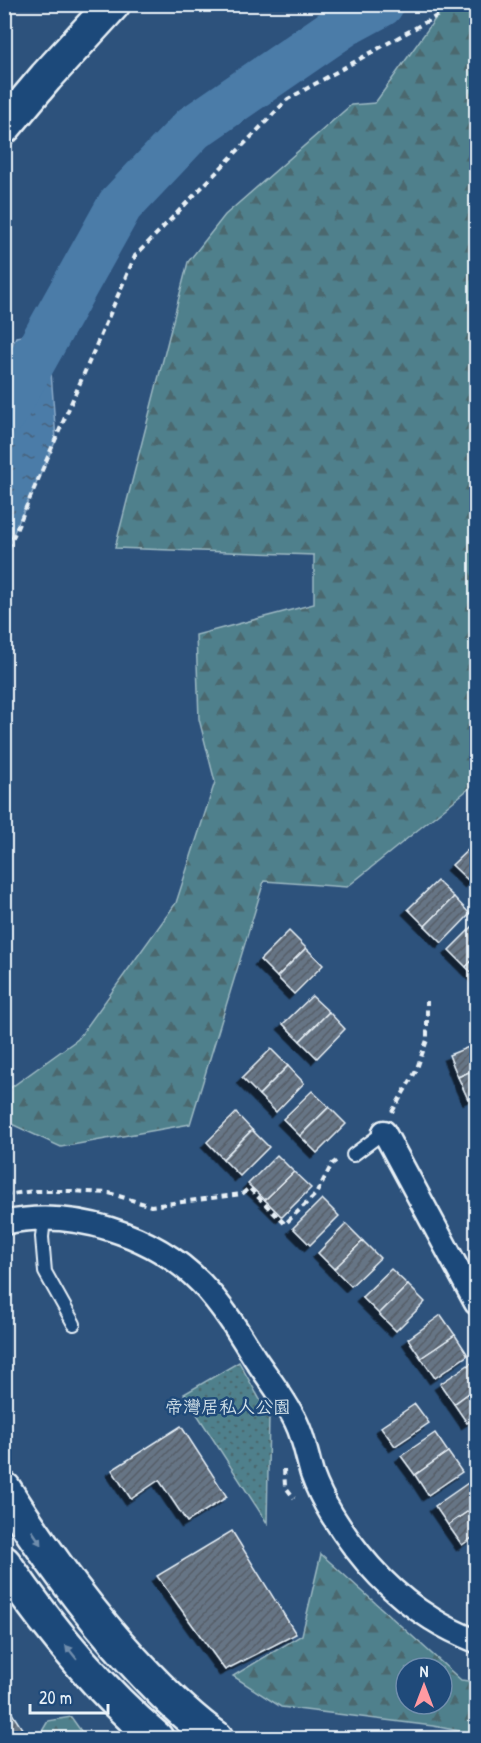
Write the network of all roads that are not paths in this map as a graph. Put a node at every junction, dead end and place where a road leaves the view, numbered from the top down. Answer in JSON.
{"nodes":[{"id":1,"x":113,"y":4,"type":"edge"},
{"id":2,"x":4,"y":127,"type":"edge"},
{"id":3,"x":384,"y":1132,"type":"joint"},
{"id":4,"x":353,"y":1155,"type":"road end"},
{"id":5,"x":44,"y":1219,"type":"junction"},
{"id":6,"x":4,"y":1223,"type":"edge"},
{"id":7,"x":477,"y":1303,"type":"edge"},
{"id":8,"x":74,"y":1324,"type":"dead end"},
{"id":9,"x":4,"y":1489,"type":"edge"},
{"id":10,"x":4,"y":1563,"type":"edge"},
{"id":11,"x":477,"y":1641,"type":"edge"},
{"id":12,"x":156,"y":1738,"type":"edge"},
{"id":13,"x":216,"y":1738,"type":"edge"}],
"edges":[{"from":1,"to":2,"type":"main road"},
{"from":3,"to":4,"type":"lane"},
{"from":3,"to":7,"type":"street"},
{"from":5,"to":6,"type":"street"},
{"from":5,"to":8,"type":"lane"},
{"from":5,"to":11,"type":"street"},
{"from":9,"to":13,"type":"main road","one_way":true},
{"from":12,"to":10,"type":"main road","one_way":true}]}
